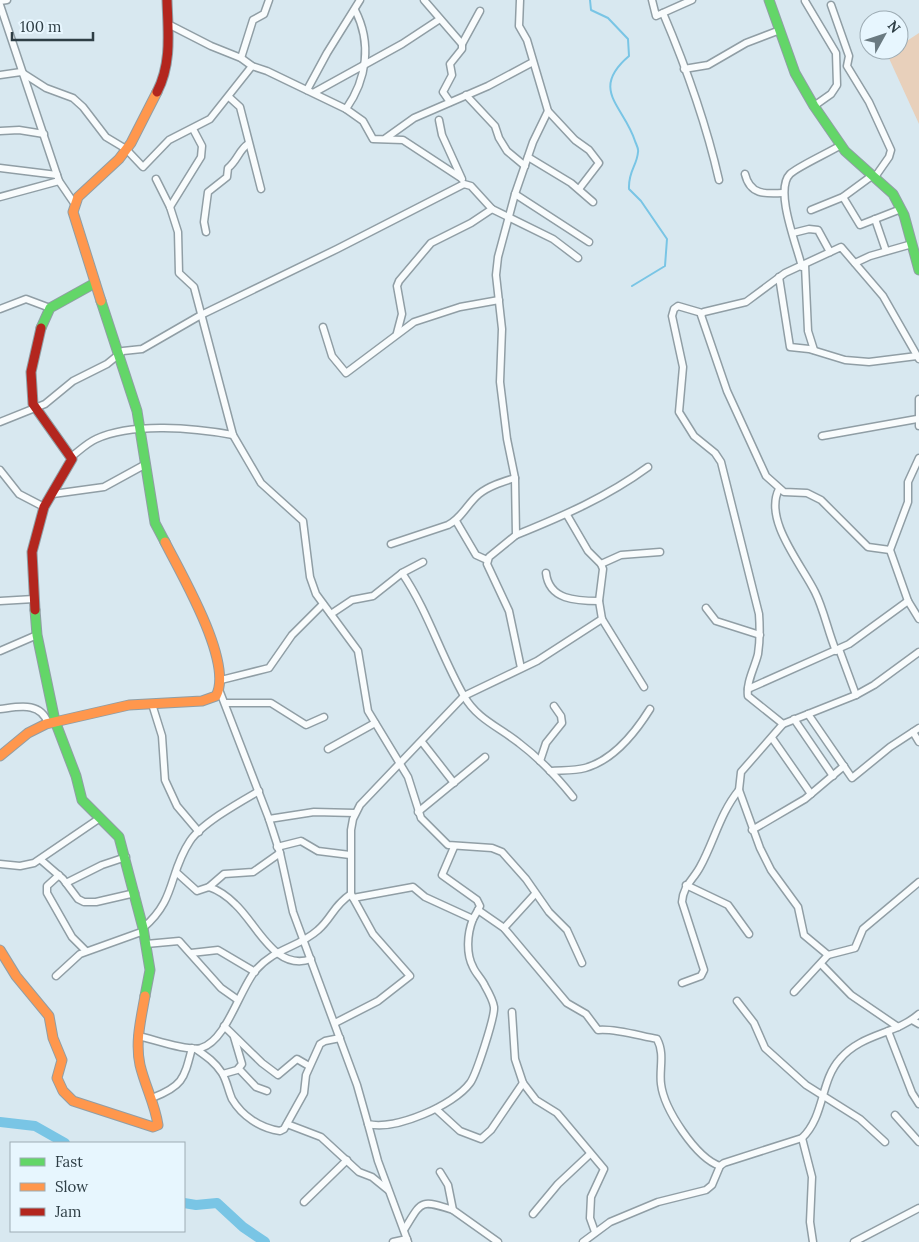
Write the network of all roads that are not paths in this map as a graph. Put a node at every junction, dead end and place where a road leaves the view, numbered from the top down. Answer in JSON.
{"nodes":[{"id":1,"x":7,"y":0,"type":"edge"},
{"id":2,"x":167,"y":0,"type":"edge"},
{"id":3,"x":269,"y":0,"type":"edge"},
{"id":4,"x":360,"y":0,"type":"edge"},
{"id":5,"x":424,"y":0,"type":"edge"},
{"id":6,"x":520,"y":0,"type":"edge"},
{"id":7,"x":652,"y":0,"type":"edge"},
{"id":8,"x":692,"y":0,"type":"edge"},
{"id":9,"x":769,"y":0,"type":"edge"},
{"id":10,"x":0,"y":1,"type":"edge"},
{"id":11,"x":805,"y":1,"type":"dead end"},
{"id":12,"x":831,"y":5,"type":"dead end"},
{"id":13,"x":0,"y":6,"type":"edge"},
{"id":14,"x":354,"y":10,"type":"junction"},
{"id":15,"x":480,"y":11,"type":"dead end"},
{"id":16,"x":663,"y":13,"type":"junction"},
{"id":17,"x":440,"y":19,"type":"junction"},
{"id":18,"x":168,"y":24,"type":"junction"},
{"id":19,"x":780,"y":30,"type":"junction"},
{"id":20,"x":462,"y":44,"type":"junction"},
{"id":21,"x":241,"y":58,"type":"junction"},
{"id":22,"x":533,"y":62,"type":"junction"},
{"id":23,"x":366,"y":63,"type":"junction"},
{"id":24,"x":252,"y":66,"type":"junction"},
{"id":25,"x":684,"y":69,"type":"junction"},
{"id":26,"x":20,"y":72,"type":"junction"},
{"id":27,"x":0,"y":74,"type":"edge"},
{"id":28,"x":308,"y":90,"type":"junction"},
{"id":29,"x":315,"y":92,"type":"junction"},
{"id":30,"x":466,"y":96,"type":"junction"},
{"id":31,"x":229,"y":97,"type":"junction"},
{"id":32,"x":450,"y":102,"type":"junction"},
{"id":33,"x":814,"y":106,"type":"junction"},
{"id":34,"x":346,"y":109,"type":"junction"},
{"id":35,"x":548,"y":111,"type":"junction"},
{"id":36,"x":439,"y":120,"type":"dead end"},
{"id":37,"x":193,"y":129,"type":"junction"},
{"id":38,"x":0,"y":131,"type":"edge"},
{"id":39,"x":44,"y":134,"type":"junction"},
{"id":40,"x":385,"y":138,"type":"junction"},
{"id":41,"x":248,"y":144,"type":"junction"},
{"id":42,"x":841,"y":145,"type":"junction"},
{"id":43,"x":126,"y":150,"type":"junction"},
{"id":44,"x":528,"y":156,"type":"junction"},
{"id":45,"x":525,"y":166,"type":"junction"},
{"id":46,"x":0,"y":168,"type":"edge"},
{"id":47,"x":745,"y":174,"type":"dead end"},
{"id":48,"x":874,"y":176,"type":"junction"},
{"id":49,"x":58,"y":178,"type":"junction"},
{"id":50,"x":156,"y":179,"type":"dead end"},
{"id":51,"x":719,"y":180,"type":"dead end"},
{"id":52,"x":463,"y":181,"type":"junction"},
{"id":53,"x":261,"y":189,"type":"dead end"},
{"id":54,"x":579,"y":189,"type":"junction"},
{"id":55,"x":783,"y":192,"type":"junction"},
{"id":56,"x":515,"y":194,"type":"junction"},
{"id":57,"x":0,"y":197,"type":"edge"},
{"id":58,"x":843,"y":197,"type":"junction"},
{"id":59,"x":593,"y":202,"type":"dead end"},
{"id":60,"x":74,"y":203,"type":"junction"},
{"id":61,"x":170,"y":207,"type":"junction"},
{"id":62,"x":492,"y":209,"type":"junction"},
{"id":63,"x":901,"y":209,"type":"junction"},
{"id":64,"x":811,"y":210,"type":"dead end"},
{"id":65,"x":508,"y":215,"type":"junction"},
{"id":66,"x":875,"y":219,"type":"junction"},
{"id":67,"x":206,"y":232,"type":"dead end"},
{"id":68,"x":793,"y":233,"type":"junction"},
{"id":69,"x":589,"y":242,"type":"dead end"},
{"id":70,"x":912,"y":244,"type":"junction"},
{"id":71,"x":886,"y":251,"type":"junction"},
{"id":72,"x":830,"y":252,"type":"junction"},
{"id":73,"x":578,"y":258,"type":"dead end"},
{"id":74,"x":855,"y":263,"type":"junction"},
{"id":75,"x":803,"y":266,"type":"junction"},
{"id":76,"x":919,"y":270,"type":"edge"},
{"id":77,"x":780,"y":276,"type":"junction"},
{"id":78,"x":95,"y":283,"type":"junction"},
{"id":79,"x":499,"y":300,"type":"junction"},
{"id":80,"x":50,"y":308,"type":"junction"},
{"id":81,"x":0,"y":309,"type":"edge"},
{"id":82,"x":702,"y":313,"type":"junction"},
{"id":83,"x":201,"y":315,"type":"junction"},
{"id":84,"x":323,"y":327,"type":"dead end"},
{"id":85,"x":397,"y":333,"type":"junction"},
{"id":86,"x":814,"y":350,"type":"junction"},
{"id":87,"x":119,"y":356,"type":"junction"},
{"id":88,"x":918,"y":358,"type":"edge"},
{"id":89,"x":919,"y":399,"type":"edge"},
{"id":90,"x":35,"y":408,"type":"junction"},
{"id":91,"x":917,"y":419,"type":"junction"},
{"id":92,"x":0,"y":422,"type":"edge"},
{"id":93,"x":919,"y":426,"type":"edge"},
{"id":94,"x":142,"y":429,"type":"junction"},
{"id":95,"x":233,"y":435,"type":"junction"},
{"id":96,"x":822,"y":436,"type":"dead end"},
{"id":97,"x":71,"y":456,"type":"junction"},
{"id":98,"x":919,"y":458,"type":"edge"},
{"id":99,"x":146,"y":464,"type":"junction"},
{"id":100,"x":648,"y":467,"type":"dead end"},
{"id":101,"x":0,"y":470,"type":"edge"},
{"id":102,"x":515,"y":478,"type":"junction"},
{"id":103,"x":779,"y":489,"type":"junction"},
{"id":104,"x":53,"y":494,"type":"junction"},
{"id":105,"x":44,"y":507,"type":"junction"},
{"id":106,"x":567,"y":515,"type":"junction"},
{"id":107,"x":456,"y":521,"type":"junction"},
{"id":108,"x":516,"y":535,"type":"junction"},
{"id":109,"x":391,"y":544,"type":"dead end"},
{"id":110,"x":890,"y":550,"type":"junction"},
{"id":111,"x":660,"y":552,"type":"dead end"},
{"id":112,"x":487,"y":560,"type":"junction"},
{"id":113,"x":423,"y":562,"type":"dead end"},
{"id":114,"x":602,"y":564,"type":"junction"},
{"id":115,"x":402,"y":572,"type":"junction"},
{"id":116,"x":546,"y":573,"type":"dead end"},
{"id":117,"x":34,"y":600,"type":"junction"},
{"id":118,"x":0,"y":601,"type":"edge"},
{"id":119,"x":599,"y":601,"type":"junction"},
{"id":120,"x":908,"y":601,"type":"junction"},
{"id":121,"x":323,"y":604,"type":"junction"},
{"id":122,"x":706,"y":608,"type":"dead end"},
{"id":123,"x":331,"y":614,"type":"junction"},
{"id":124,"x":602,"y":619,"type":"junction"},
{"id":125,"x":919,"y":619,"type":"edge"},
{"id":126,"x":37,"y":635,"type":"junction"},
{"id":127,"x":760,"y":635,"type":"junction"},
{"id":128,"x":837,"y":650,"type":"junction"},
{"id":129,"x":0,"y":651,"type":"edge"},
{"id":130,"x":919,"y":652,"type":"edge"},
{"id":131,"x":521,"y":668,"type":"junction"},
{"id":132,"x":221,"y":680,"type":"junction"},
{"id":133,"x":644,"y":687,"type":"dead end"},
{"id":134,"x":748,"y":688,"type":"junction"},
{"id":135,"x":220,"y":692,"type":"junction"},
{"id":136,"x":856,"y":694,"type":"junction"},
{"id":137,"x":464,"y":696,"type":"junction"},
{"id":138,"x":225,"y":703,"type":"junction"},
{"id":139,"x":152,"y":704,"type":"junction"},
{"id":140,"x":554,"y":706,"type":"dead end"},
{"id":141,"x":0,"y":709,"type":"edge"},
{"id":142,"x":650,"y":709,"type":"dead end"},
{"id":143,"x":808,"y":714,"type":"junction"},
{"id":144,"x":324,"y":717,"type":"dead end"},
{"id":145,"x":794,"y":719,"type":"junction"},
{"id":146,"x":52,"y":722,"type":"junction"},
{"id":147,"x":375,"y":723,"type":"junction"},
{"id":148,"x":783,"y":724,"type":"junction"},
{"id":149,"x":919,"y":728,"type":"edge"},
{"id":150,"x":913,"y":732,"type":"junction"},
{"id":151,"x":772,"y":738,"type":"junction"},
{"id":152,"x":422,"y":742,"type":"junction"},
{"id":153,"x":919,"y":742,"type":"edge"},
{"id":154,"x":328,"y":749,"type":"dead end"},
{"id":155,"x":0,"y":756,"type":"edge"},
{"id":156,"x":485,"y":757,"type":"dead end"},
{"id":157,"x":540,"y":761,"type":"junction"},
{"id":158,"x":399,"y":764,"type":"junction"},
{"id":159,"x":844,"y":766,"type":"junction"},
{"id":160,"x":550,"y":771,"type":"junction"},
{"id":161,"x":832,"y":776,"type":"junction"},
{"id":162,"x":454,"y":783,"type":"junction"},
{"id":163,"x":738,"y":790,"type":"junction"},
{"id":164,"x":259,"y":791,"type":"junction"},
{"id":165,"x":812,"y":794,"type":"junction"},
{"id":166,"x":573,"y":797,"type":"dead end"},
{"id":167,"x":418,"y":812,"type":"junction"},
{"id":168,"x":355,"y":813,"type":"junction"},
{"id":169,"x":100,"y":818,"type":"junction"},
{"id":170,"x":269,"y":819,"type":"junction"},
{"id":171,"x":752,"y":830,"type":"junction"},
{"id":172,"x":199,"y":832,"type":"junction"},
{"id":173,"x":454,"y":847,"type":"junction"},
{"id":174,"x":279,"y":850,"type":"junction"},
{"id":175,"x":350,"y":855,"type":"junction"},
{"id":176,"x":126,"y":857,"type":"junction"},
{"id":177,"x":41,"y":860,"type":"junction"},
{"id":178,"x":0,"y":864,"type":"edge"},
{"id":179,"x":176,"y":872,"type":"junction"},
{"id":180,"x":59,"y":875,"type":"junction"},
{"id":181,"x":919,"y":882,"type":"edge"},
{"id":182,"x":66,"y":883,"type":"junction"},
{"id":183,"x":686,"y":886,"type":"junction"},
{"id":184,"x":209,"y":887,"type":"junction"},
{"id":185,"x":135,"y":892,"type":"junction"},
{"id":186,"x":535,"y":894,"type":"junction"},
{"id":187,"x":352,"y":896,"type":"junction"},
{"id":188,"x":478,"y":910,"type":"junction"},
{"id":189,"x":473,"y":920,"type":"junction"},
{"id":190,"x":504,"y":928,"type":"junction"},
{"id":191,"x":143,"y":929,"type":"junction"},
{"id":192,"x":749,"y":934,"type":"dead end"},
{"id":193,"x":304,"y":939,"type":"junction"},
{"id":194,"x":146,"y":944,"type":"junction"},
{"id":195,"x":0,"y":950,"type":"edge"},
{"id":196,"x":86,"y":951,"type":"junction"},
{"id":197,"x":275,"y":952,"type":"junction"},
{"id":198,"x":191,"y":953,"type":"junction"},
{"id":199,"x":828,"y":955,"type":"junction"},
{"id":200,"x":311,"y":959,"type":"junction"},
{"id":201,"x":582,"y":963,"type":"dead end"},
{"id":202,"x":821,"y":964,"type":"junction"},
{"id":203,"x":255,"y":972,"type":"junction"},
{"id":204,"x":56,"y":976,"type":"dead end"},
{"id":205,"x":682,"y":982,"type":"dead end"},
{"id":206,"x":794,"y":992,"type":"dead end"},
{"id":207,"x":238,"y":1000,"type":"junction"},
{"id":208,"x":737,"y":1001,"type":"dead end"},
{"id":209,"x":512,"y":1012,"type":"dead end"},
{"id":210,"x":919,"y":1014,"type":"edge"},
{"id":211,"x":912,"y":1020,"type":"junction"},
{"id":212,"x":335,"y":1023,"type":"junction"},
{"id":213,"x":919,"y":1024,"type":"edge"},
{"id":214,"x":224,"y":1026,"type":"junction"},
{"id":215,"x":898,"y":1027,"type":"junction"},
{"id":216,"x":888,"y":1031,"type":"junction"},
{"id":217,"x":138,"y":1036,"type":"junction"},
{"id":218,"x":233,"y":1036,"type":"junction"},
{"id":219,"x":340,"y":1038,"type":"junction"},
{"id":220,"x":194,"y":1048,"type":"junction"},
{"id":221,"x":309,"y":1066,"type":"junction"},
{"id":222,"x":239,"y":1069,"type":"junction"},
{"id":223,"x":223,"y":1074,"type":"junction"},
{"id":224,"x":523,"y":1083,"type":"junction"},
{"id":225,"x":267,"y":1091,"type":"dead end"},
{"id":226,"x":824,"y":1097,"type":"junction"},
{"id":227,"x":152,"y":1098,"type":"junction"},
{"id":228,"x":919,"y":1104,"type":"edge"},
{"id":229,"x":436,"y":1108,"type":"junction"},
{"id":230,"x":896,"y":1115,"type":"dead end"},
{"id":231,"x":287,"y":1124,"type":"junction"},
{"id":232,"x":368,"y":1124,"type":"junction"},
{"id":233,"x":802,"y":1138,"type":"junction"},
{"id":234,"x":885,"y":1142,"type":"dead end"},
{"id":235,"x":919,"y":1142,"type":"edge"},
{"id":236,"x":590,"y":1154,"type":"junction"},
{"id":237,"x":347,"y":1160,"type":"junction"},
{"id":238,"x":720,"y":1166,"type":"junction"},
{"id":239,"x":440,"y":1172,"type":"dead end"},
{"id":240,"x":388,"y":1190,"type":"junction"},
{"id":241,"x":304,"y":1202,"type":"dead end"},
{"id":242,"x":919,"y":1208,"type":"edge"},
{"id":243,"x":453,"y":1210,"type":"junction"},
{"id":244,"x":533,"y":1214,"type":"dead end"},
{"id":245,"x":404,"y":1230,"type":"junction"},
{"id":246,"x":595,"y":1232,"type":"junction"},
{"id":247,"x":407,"y":1240,"type":"edge"},
{"id":248,"x":393,"y":1242,"type":"edge"},
{"id":249,"x":498,"y":1242,"type":"edge"},
{"id":250,"x":583,"y":1242,"type":"edge"},
{"id":251,"x":813,"y":1242,"type":"edge"},
{"id":252,"x":854,"y":1242,"type":"edge"}],
"edges":[{"from":1,"to":10,"type":"street"},
{"from":2,"to":18,"type":"street"},
{"from":3,"to":21,"type":"street"},
{"from":4,"to":14,"type":"street"},
{"from":5,"to":17,"type":"street"},
{"from":6,"to":22,"type":"street"},
{"from":7,"to":16,"type":"street"},
{"from":8,"to":16,"type":"street"},
{"from":9,"to":19,"type":"street"},
{"from":11,"to":33,"type":"street"},
{"from":12,"to":48,"type":"street"},
{"from":13,"to":26,"type":"street"},
{"from":14,"to":23,"type":"street"},
{"from":14,"to":28,"type":"street"},
{"from":15,"to":20,"type":"street"},
{"from":16,"to":25,"type":"street"},
{"from":17,"to":20,"type":"street"},
{"from":17,"to":23,"type":"street"},
{"from":18,"to":21,"type":"street"},
{"from":18,"to":43,"type":"street"},
{"from":19,"to":25,"type":"street"},
{"from":19,"to":33,"type":"street"},
{"from":20,"to":32,"type":"street"},
{"from":21,"to":24,"type":"street"},
{"from":22,"to":30,"type":"street"},
{"from":22,"to":35,"type":"street"},
{"from":23,"to":29,"type":"street"},
{"from":23,"to":34,"type":"street"},
{"from":24,"to":28,"type":"street"},
{"from":24,"to":31,"type":"street"},
{"from":25,"to":51,"type":"street"},
{"from":26,"to":27,"type":"street"},
{"from":26,"to":39,"type":"street"},
{"from":26,"to":43,"type":"street"},
{"from":28,"to":29,"type":"street"},
{"from":29,"to":34,"type":"street"},
{"from":30,"to":32,"type":"street"},
{"from":30,"to":45,"type":"street"},
{"from":31,"to":37,"type":"street"},
{"from":31,"to":41,"type":"street"},
{"from":32,"to":40,"type":"street"},
{"from":33,"to":42,"type":"street"},
{"from":34,"to":40,"type":"street"},
{"from":35,"to":44,"type":"street"},
{"from":35,"to":54,"type":"street"},
{"from":36,"to":52,"type":"street"},
{"from":37,"to":43,"type":"street"},
{"from":37,"to":61,"type":"street"},
{"from":38,"to":39,"type":"street"},
{"from":39,"to":49,"type":"street"},
{"from":40,"to":52,"type":"street"},
{"from":41,"to":53,"type":"street"},
{"from":41,"to":67,"type":"street"},
{"from":42,"to":48,"type":"street"},
{"from":42,"to":55,"type":"street"},
{"from":43,"to":60,"type":"street"},
{"from":44,"to":45,"type":"street"},
{"from":44,"to":54,"type":"street"},
{"from":45,"to":56,"type":"street"},
{"from":46,"to":49,"type":"street"},
{"from":47,"to":55,"type":"street"},
{"from":48,"to":58,"type":"street"},
{"from":48,"to":63,"type":"street"},
{"from":49,"to":57,"type":"street"},
{"from":49,"to":60,"type":"street"},
{"from":50,"to":61,"type":"street"},
{"from":52,"to":62,"type":"street"},
{"from":52,"to":83,"type":"street"},
{"from":54,"to":59,"type":"street"},
{"from":55,"to":68,"type":"street"},
{"from":56,"to":65,"type":"street"},
{"from":56,"to":69,"type":"street"},
{"from":58,"to":64,"type":"street"},
{"from":58,"to":66,"type":"street"},
{"from":60,"to":78,"type":"street"},
{"from":61,"to":83,"type":"street"},
{"from":62,"to":65,"type":"street"},
{"from":62,"to":85,"type":"street"},
{"from":63,"to":66,"type":"street"},
{"from":63,"to":70,"type":"street"},
{"from":65,"to":73,"type":"street"},
{"from":65,"to":79,"type":"street"},
{"from":66,"to":71,"type":"street"},
{"from":68,"to":72,"type":"street"},
{"from":68,"to":75,"type":"street"},
{"from":70,"to":71,"type":"street"},
{"from":70,"to":76,"type":"street"},
{"from":71,"to":74,"type":"street"},
{"from":72,"to":74,"type":"street"},
{"from":72,"to":75,"type":"street"},
{"from":74,"to":88,"type":"street"},
{"from":75,"to":77,"type":"street"},
{"from":75,"to":86,"type":"street"},
{"from":77,"to":82,"type":"street"},
{"from":77,"to":86,"type":"street"},
{"from":78,"to":80,"type":"street"},
{"from":78,"to":87,"type":"street"},
{"from":79,"to":85,"type":"street"},
{"from":79,"to":102,"type":"street"},
{"from":80,"to":81,"type":"street"},
{"from":80,"to":90,"type":"street"},
{"from":82,"to":103,"type":"street"},
{"from":82,"to":127,"type":"street"},
{"from":83,"to":87,"type":"street"},
{"from":83,"to":95,"type":"street"},
{"from":84,"to":85,"type":"street"},
{"from":86,"to":88,"type":"street"},
{"from":87,"to":90,"type":"street"},
{"from":87,"to":94,"type":"street"},
{"from":89,"to":91,"type":"street"},
{"from":90,"to":92,"type":"street"},
{"from":90,"to":97,"type":"street"},
{"from":91,"to":93,"type":"street"},
{"from":91,"to":96,"type":"street"},
{"from":94,"to":95,"type":"street"},
{"from":94,"to":97,"type":"street"},
{"from":94,"to":99,"type":"street"},
{"from":95,"to":121,"type":"street"},
{"from":97,"to":104,"type":"street"},
{"from":98,"to":110,"type":"street"},
{"from":99,"to":104,"type":"street"},
{"from":99,"to":132,"type":"street"},
{"from":100,"to":106,"type":"street"},
{"from":101,"to":105,"type":"street"},
{"from":102,"to":107,"type":"street"},
{"from":102,"to":108,"type":"street"},
{"from":103,"to":110,"type":"street"},
{"from":103,"to":128,"type":"street"},
{"from":104,"to":105,"type":"street"},
{"from":105,"to":117,"type":"street"},
{"from":106,"to":108,"type":"street"},
{"from":106,"to":114,"type":"street"},
{"from":107,"to":109,"type":"street"},
{"from":107,"to":112,"type":"street"},
{"from":108,"to":112,"type":"street"},
{"from":110,"to":120,"type":"street"},
{"from":111,"to":114,"type":"street"},
{"from":112,"to":131,"type":"street"},
{"from":113,"to":115,"type":"street"},
{"from":114,"to":119,"type":"street"},
{"from":115,"to":123,"type":"street"},
{"from":115,"to":137,"type":"street"},
{"from":116,"to":119,"type":"street"},
{"from":117,"to":118,"type":"street"},
{"from":117,"to":126,"type":"street"},
{"from":119,"to":124,"type":"street"},
{"from":120,"to":125,"type":"street"},
{"from":120,"to":128,"type":"street"},
{"from":121,"to":123,"type":"street"},
{"from":121,"to":132,"type":"street"},
{"from":122,"to":127,"type":"street"},
{"from":123,"to":147,"type":"street"},
{"from":124,"to":131,"type":"street"},
{"from":124,"to":133,"type":"street"},
{"from":126,"to":129,"type":"street"},
{"from":126,"to":146,"type":"street"},
{"from":127,"to":134,"type":"street"},
{"from":128,"to":134,"type":"street"},
{"from":128,"to":136,"type":"street"},
{"from":130,"to":136,"type":"street"},
{"from":131,"to":137,"type":"street"},
{"from":132,"to":135,"type":"street"},
{"from":134,"to":148,"type":"street"},
{"from":135,"to":138,"type":"street"},
{"from":135,"to":139,"type":"street"},
{"from":136,"to":143,"type":"street"},
{"from":137,"to":152,"type":"street"},
{"from":137,"to":157,"type":"street"},
{"from":138,"to":144,"type":"street"},
{"from":138,"to":164,"type":"street"},
{"from":139,"to":146,"type":"street"},
{"from":139,"to":172,"type":"street"},
{"from":140,"to":157,"type":"street"},
{"from":141,"to":146,"type":"street"},
{"from":142,"to":160,"type":"street"},
{"from":143,"to":145,"type":"street"},
{"from":143,"to":159,"type":"street"},
{"from":145,"to":148,"type":"street"},
{"from":145,"to":161,"type":"street"},
{"from":146,"to":155,"type":"street"},
{"from":146,"to":169,"type":"street"},
{"from":147,"to":154,"type":"street"},
{"from":147,"to":158,"type":"street"},
{"from":148,"to":151,"type":"street"},
{"from":149,"to":150,"type":"street"},
{"from":150,"to":153,"type":"street"},
{"from":150,"to":159,"type":"street"},
{"from":151,"to":163,"type":"street"},
{"from":151,"to":165,"type":"street"},
{"from":152,"to":158,"type":"street"},
{"from":152,"to":162,"type":"street"},
{"from":156,"to":162,"type":"street"},
{"from":157,"to":160,"type":"street"},
{"from":158,"to":167,"type":"street"},
{"from":158,"to":168,"type":"street"},
{"from":159,"to":161,"type":"street"},
{"from":160,"to":166,"type":"street"},
{"from":161,"to":165,"type":"street"},
{"from":162,"to":167,"type":"street"},
{"from":163,"to":171,"type":"street"},
{"from":163,"to":183,"type":"street"},
{"from":164,"to":170,"type":"street"},
{"from":164,"to":172,"type":"street"},
{"from":165,"to":171,"type":"street"},
{"from":167,"to":173,"type":"street"},
{"from":168,"to":170,"type":"street"},
{"from":168,"to":175,"type":"street"},
{"from":169,"to":176,"type":"street"},
{"from":169,"to":177,"type":"street"},
{"from":170,"to":174,"type":"street"},
{"from":171,"to":199,"type":"street"},
{"from":172,"to":179,"type":"street"},
{"from":173,"to":186,"type":"street"},
{"from":173,"to":188,"type":"street"},
{"from":174,"to":175,"type":"street"},
{"from":174,"to":184,"type":"street"},
{"from":174,"to":193,"type":"street"},
{"from":175,"to":187,"type":"street"},
{"from":176,"to":182,"type":"street"},
{"from":176,"to":185,"type":"street"},
{"from":177,"to":178,"type":"street"},
{"from":177,"to":180,"type":"street"},
{"from":179,"to":184,"type":"street"},
{"from":179,"to":191,"type":"street"},
{"from":180,"to":182,"type":"street"},
{"from":180,"to":196,"type":"street"},
{"from":181,"to":199,"type":"street"},
{"from":182,"to":185,"type":"street"},
{"from":183,"to":192,"type":"street"},
{"from":183,"to":205,"type":"street"},
{"from":184,"to":197,"type":"street"},
{"from":185,"to":191,"type":"street"},
{"from":186,"to":190,"type":"street"},
{"from":186,"to":201,"type":"street"},
{"from":187,"to":189,"type":"street"},
{"from":187,"to":193,"type":"street"},
{"from":187,"to":212,"type":"street"},
{"from":188,"to":189,"type":"street"},
{"from":188,"to":190,"type":"street"},
{"from":189,"to":229,"type":"street"},
{"from":190,"to":238,"type":"street"},
{"from":191,"to":194,"type":"street"},
{"from":191,"to":196,"type":"street"},
{"from":193,"to":197,"type":"street"},
{"from":193,"to":200,"type":"street"},
{"from":194,"to":198,"type":"street"},
{"from":194,"to":217,"type":"street"},
{"from":195,"to":227,"type":"street"},
{"from":196,"to":204,"type":"street"},
{"from":197,"to":200,"type":"street"},
{"from":197,"to":203,"type":"street"},
{"from":198,"to":203,"type":"street"},
{"from":198,"to":207,"type":"street"},
{"from":199,"to":202,"type":"street"},
{"from":200,"to":212,"type":"street"},
{"from":202,"to":206,"type":"street"},
{"from":202,"to":215,"type":"street"},
{"from":203,"to":207,"type":"street"},
{"from":207,"to":214,"type":"street"},
{"from":208,"to":226,"type":"street"},
{"from":209,"to":224,"type":"street"},
{"from":210,"to":211,"type":"street"},
{"from":211,"to":213,"type":"street"},
{"from":211,"to":215,"type":"street"},
{"from":212,"to":219,"type":"street"},
{"from":214,"to":218,"type":"street"},
{"from":214,"to":220,"type":"street"},
{"from":215,"to":216,"type":"street"},
{"from":216,"to":226,"type":"street"},
{"from":216,"to":228,"type":"street"},
{"from":217,"to":220,"type":"street"},
{"from":217,"to":227,"type":"street"},
{"from":218,"to":221,"type":"street"},
{"from":218,"to":222,"type":"street"},
{"from":219,"to":221,"type":"street"},
{"from":219,"to":232,"type":"street"},
{"from":220,"to":223,"type":"street"},
{"from":220,"to":227,"type":"street"},
{"from":221,"to":231,"type":"street"},
{"from":222,"to":223,"type":"street"},
{"from":222,"to":225,"type":"street"},
{"from":223,"to":231,"type":"street"},
{"from":224,"to":229,"type":"street"},
{"from":224,"to":236,"type":"street"},
{"from":226,"to":233,"type":"street"},
{"from":226,"to":234,"type":"street"},
{"from":229,"to":232,"type":"street"},
{"from":230,"to":235,"type":"street"},
{"from":231,"to":237,"type":"street"},
{"from":232,"to":240,"type":"street"},
{"from":233,"to":238,"type":"street"},
{"from":233,"to":251,"type":"street"},
{"from":236,"to":244,"type":"street"},
{"from":236,"to":246,"type":"street"},
{"from":237,"to":240,"type":"street"},
{"from":237,"to":241,"type":"street"},
{"from":238,"to":246,"type":"street"},
{"from":239,"to":243,"type":"street"},
{"from":240,"to":245,"type":"street"},
{"from":242,"to":252,"type":"street"},
{"from":243,"to":245,"type":"street"},
{"from":243,"to":249,"type":"street"},
{"from":245,"to":247,"type":"street"},
{"from":246,"to":250,"type":"street"},
{"from":247,"to":248,"type":"street"}]}
